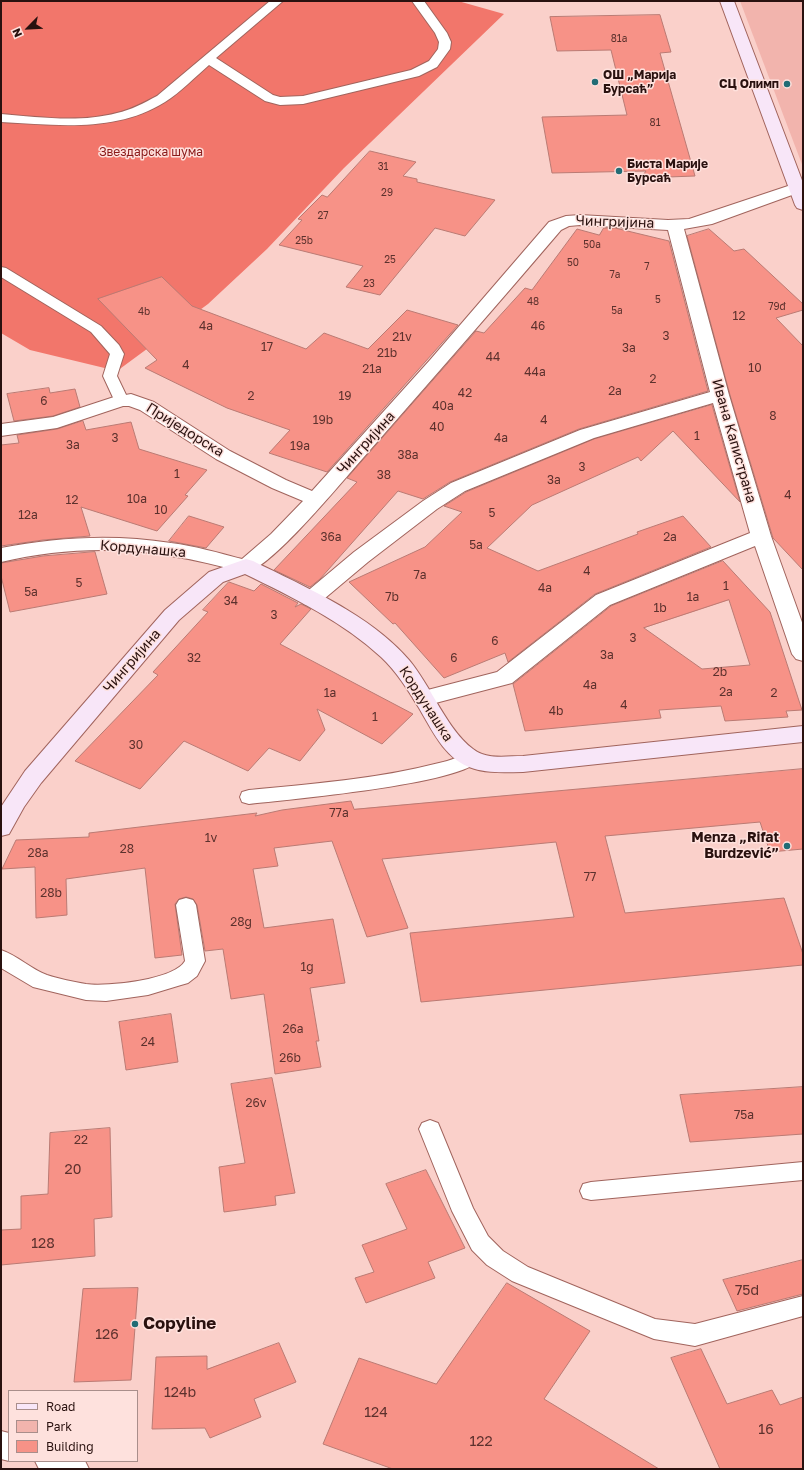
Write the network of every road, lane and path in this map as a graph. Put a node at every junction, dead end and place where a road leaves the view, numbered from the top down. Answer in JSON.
{"nodes":[{"id":1,"x":277,"y":1,"type":"edge"},
{"id":2,"x":418,"y":1,"type":"edge"},
{"id":3,"x":727,"y":1,"type":"edge"},
{"id":4,"x":209,"y":59,"type":"junction"},
{"id":5,"x":1,"y":118,"type":"edge"},
{"id":6,"x":797,"y":188,"type":"junction"},
{"id":7,"x":803,"y":205,"type":"edge"},
{"id":8,"x":675,"y":225,"type":"junction"},
{"id":9,"x":1,"y":271,"type":"edge"},
{"id":10,"x":720,"y":395,"type":"junction"},
{"id":11,"x":121,"y":401,"type":"junction"},
{"id":12,"x":1,"y":430,"type":"edge"},
{"id":13,"x":315,"y":499,"type":"junction"},
{"id":14,"x":761,"y":536,"type":"junction"},
{"id":15,"x":1,"y":556,"type":"edge"},
{"id":16,"x":246,"y":566,"type":"junction"},
{"id":17,"x":311,"y":599,"type":"junction"},
{"id":18,"x":803,"y":654,"type":"edge"},
{"id":19,"x":424,"y":698,"type":"junction"},
{"id":20,"x":803,"y":734,"type":"edge"},
{"id":21,"x":471,"y":759,"type":"junction"},
{"id":22,"x":249,"y":797,"type":"dead end"},
{"id":23,"x":1,"y":828,"type":"edge"},
{"id":24,"x":186,"y":904,"type":"dead end"},
{"id":25,"x":1,"y":958,"type":"edge"},
{"id":26,"x":430,"y":1129,"type":"dead end"},
{"id":27,"x":803,"y":1171,"type":"edge"},
{"id":28,"x":591,"y":1191,"type":"dead end"},
{"id":29,"x":803,"y":1306,"type":"edge"},
{"id":30,"x":53,"y":1462,"type":"edge"},
{"id":31,"x":74,"y":1469,"type":"edge"}],
"edges":[{"from":1,"to":4,"type":"lane"},
{"from":2,"to":4,"type":"lane"},
{"from":3,"to":6,"type":"street"},
{"from":4,"to":5,"type":"lane"},
{"from":6,"to":7,"type":"street"},
{"from":6,"to":8,"type":"street","name":"Чингријина"},
{"from":8,"to":10,"type":"street","name":"Ивана Капистрана"},
{"from":8,"to":13,"type":"street","name":"Чингријина"},
{"from":9,"to":11,"type":"lane"},
{"from":10,"to":14,"type":"street","name":"Ивана Капистрана"},
{"from":10,"to":17,"type":"street"},
{"from":11,"to":12,"type":"street","name":"Приједорска"},
{"from":11,"to":13,"type":"street","name":"Приједорска"},
{"from":13,"to":16,"type":"street","name":"Чингријина"},
{"from":14,"to":18,"type":"street","name":"Ивана Капистрана"},
{"from":14,"to":19,"type":"street"},
{"from":15,"to":16,"type":"street","name":"Кордунашка"},
{"from":16,"to":17,"type":"street","name":"Кордунашка"},
{"from":16,"to":23,"type":"street","name":"Чингријина"},
{"from":17,"to":19,"type":"street","name":"Кордунашка"},
{"from":19,"to":21,"type":"street","name":"Кордунашка"},
{"from":20,"to":21,"type":"street","name":"Кордунашка"},
{"from":21,"to":22,"type":"lane"},
{"from":24,"to":25,"type":"lane"},
{"from":26,"to":29,"type":"lane"},
{"from":27,"to":28,"type":"lane"},
{"from":30,"to":31,"type":"street"}]}
